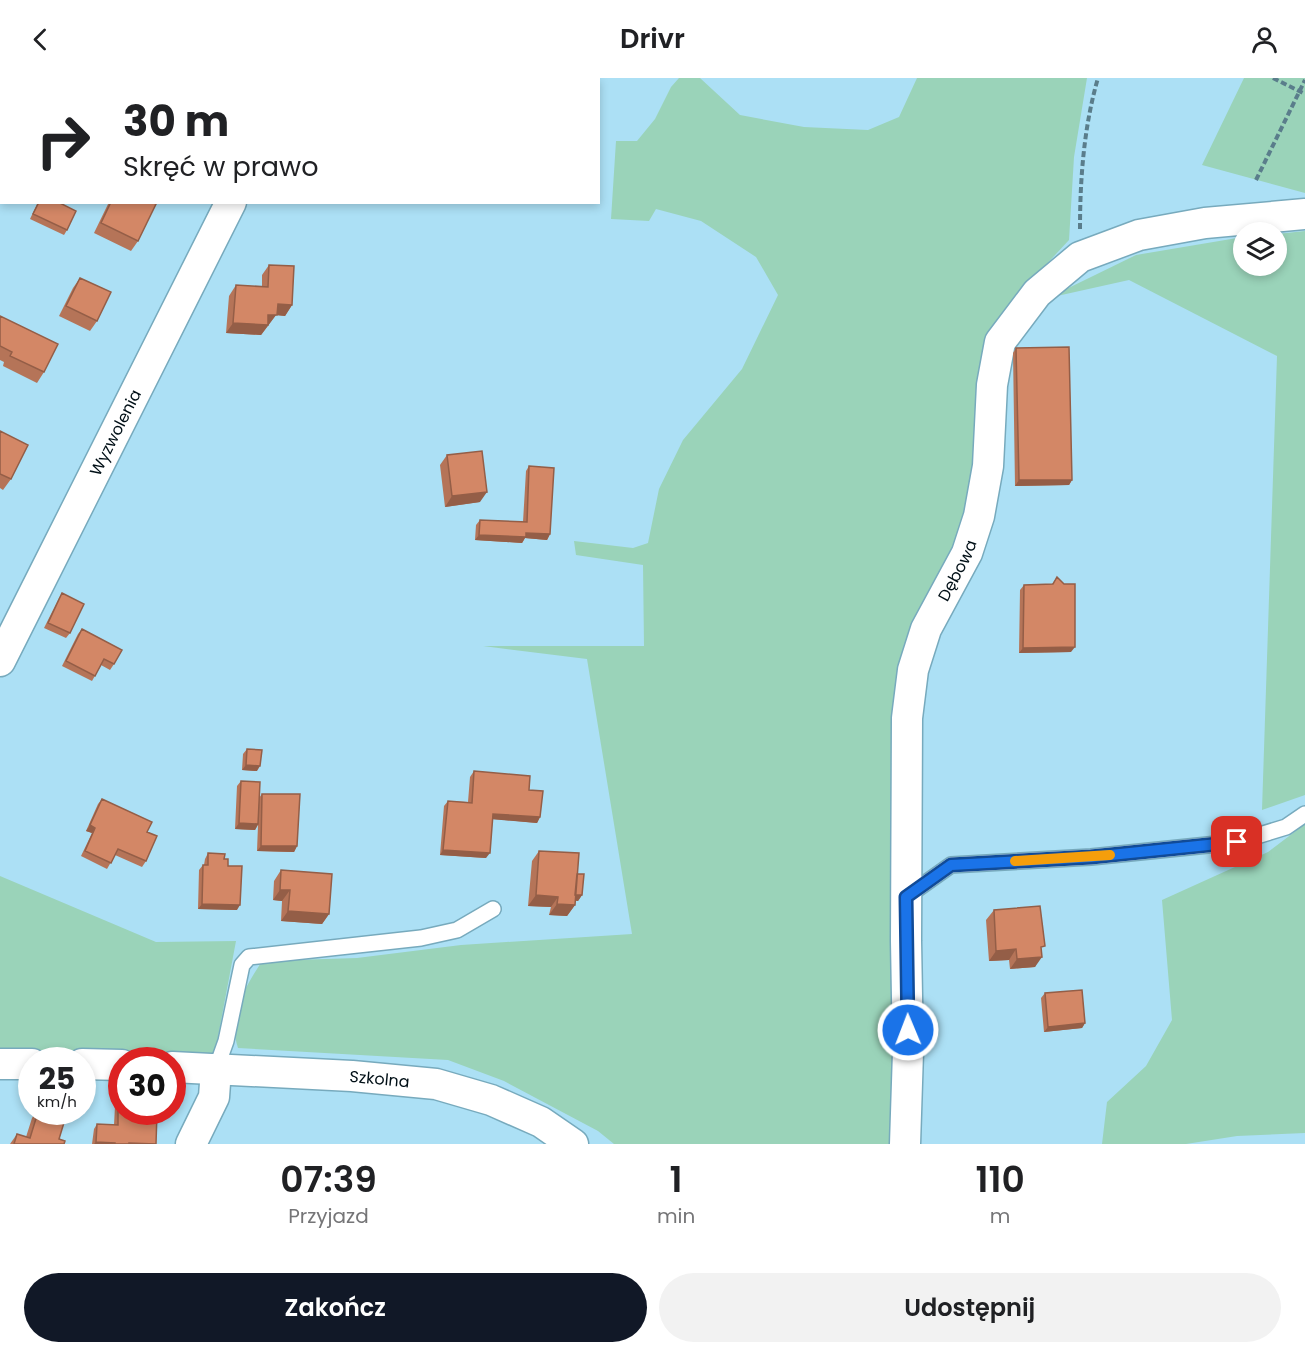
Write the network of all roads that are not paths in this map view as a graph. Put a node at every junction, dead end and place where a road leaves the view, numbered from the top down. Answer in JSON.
{"nodes":[{"id":1,"x":230,"y":204,"type":"edge"},
{"id":2,"x":1305,"y":214,"type":"edge"},
{"id":3,"x":0,"y":661,"type":"edge"},
{"id":4,"x":1305,"y":814,"type":"edge"},
{"id":5,"x":906,"y":897,"type":"junction"},
{"id":6,"x":493,"y":909,"type":"dead end"},
{"id":7,"x":0,"y":1064,"type":"edge"},
{"id":8,"x":18,"y":1064,"type":"edge"},
{"id":9,"x":186,"y":1069,"type":"edge"},
{"id":10,"x":216,"y":1070,"type":"junction"},
{"id":11,"x":190,"y":1144,"type":"edge"},
{"id":12,"x":573,"y":1144,"type":"edge"},
{"id":13,"x":905,"y":1144,"type":"edge"}],
"edges":[{"from":1,"to":3,"type":"street","name":"Wyzwolenia"},
{"from":2,"to":5,"type":"street","name":"Dębowa"},
{"from":4,"to":5,"type":"lane"},
{"from":5,"to":13,"type":"street","name":"Dębowa"},
{"from":6,"to":10,"type":"lane"},
{"from":7,"to":8,"type":"street"},
{"from":9,"to":10,"type":"street","name":"Szkolna"},
{"from":10,"to":11,"type":"street"},
{"from":10,"to":12,"type":"street","name":"Szkolna"}]}
